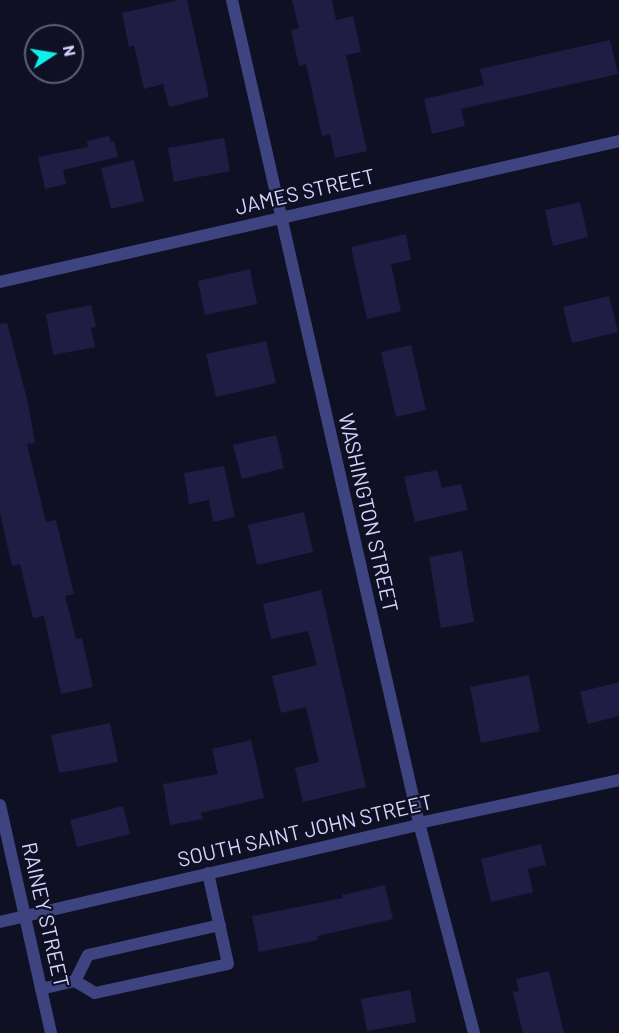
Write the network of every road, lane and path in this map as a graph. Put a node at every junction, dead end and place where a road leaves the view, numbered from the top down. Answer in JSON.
{"nodes":[{"id":1,"x":231,"y":0,"type":"edge"},
{"id":2,"x":619,"y":141,"type":"edge"},
{"id":3,"x":280,"y":218,"type":"junction"},
{"id":4,"x":0,"y":282,"type":"edge"},
{"id":5,"x":619,"y":780,"type":"edge"},
{"id":6,"x":0,"y":805,"type":"edge"},
{"id":7,"x":419,"y":823,"type":"junction"},
{"id":8,"x":208,"y":873,"type":"junction"},
{"id":9,"x":25,"y":917,"type":"junction"},
{"id":10,"x":0,"y":922,"type":"edge"},
{"id":11,"x":220,"y":925,"type":"junction"},
{"id":12,"x":75,"y":981,"type":"junction"},
{"id":13,"x":41,"y":989,"type":"junction"},
{"id":14,"x":51,"y":1033,"type":"edge"},
{"id":15,"x":474,"y":1033,"type":"edge"}],
"edges":[{"from":1,"to":3,"type":"street","name":"WASHINGTON STREET"},
{"from":2,"to":3,"type":"street","name":"JAMES STREET"},
{"from":3,"to":4,"type":"street","name":"JAMES STREET"},
{"from":3,"to":7,"type":"street","name":"WASHINGTON STREET"},
{"from":5,"to":7,"type":"street","name":"SOUTH SAINT JOHN STREET"},
{"from":6,"to":9,"type":"street","name":"RAINEY STREET"},
{"from":7,"to":8,"type":"street","name":"SOUTH SAINT JOHN STREET"},
{"from":7,"to":15,"type":"street","name":"WASHINGTON STREET"},
{"from":8,"to":9,"type":"street","name":"SOUTH SAINT JOHN STREET"},
{"from":8,"to":11,"type":"street"},
{"from":9,"to":10,"type":"street","name":"SOUTH SAINT JOHN STREET"},
{"from":9,"to":13,"type":"street","name":"RAINEY STREET"},
{"from":11,"to":12,"type":"street"},
{"from":11,"to":12,"type":"street"},
{"from":12,"to":13,"type":"street"},
{"from":13,"to":14,"type":"street","name":"RAINEY STREET"}]}
